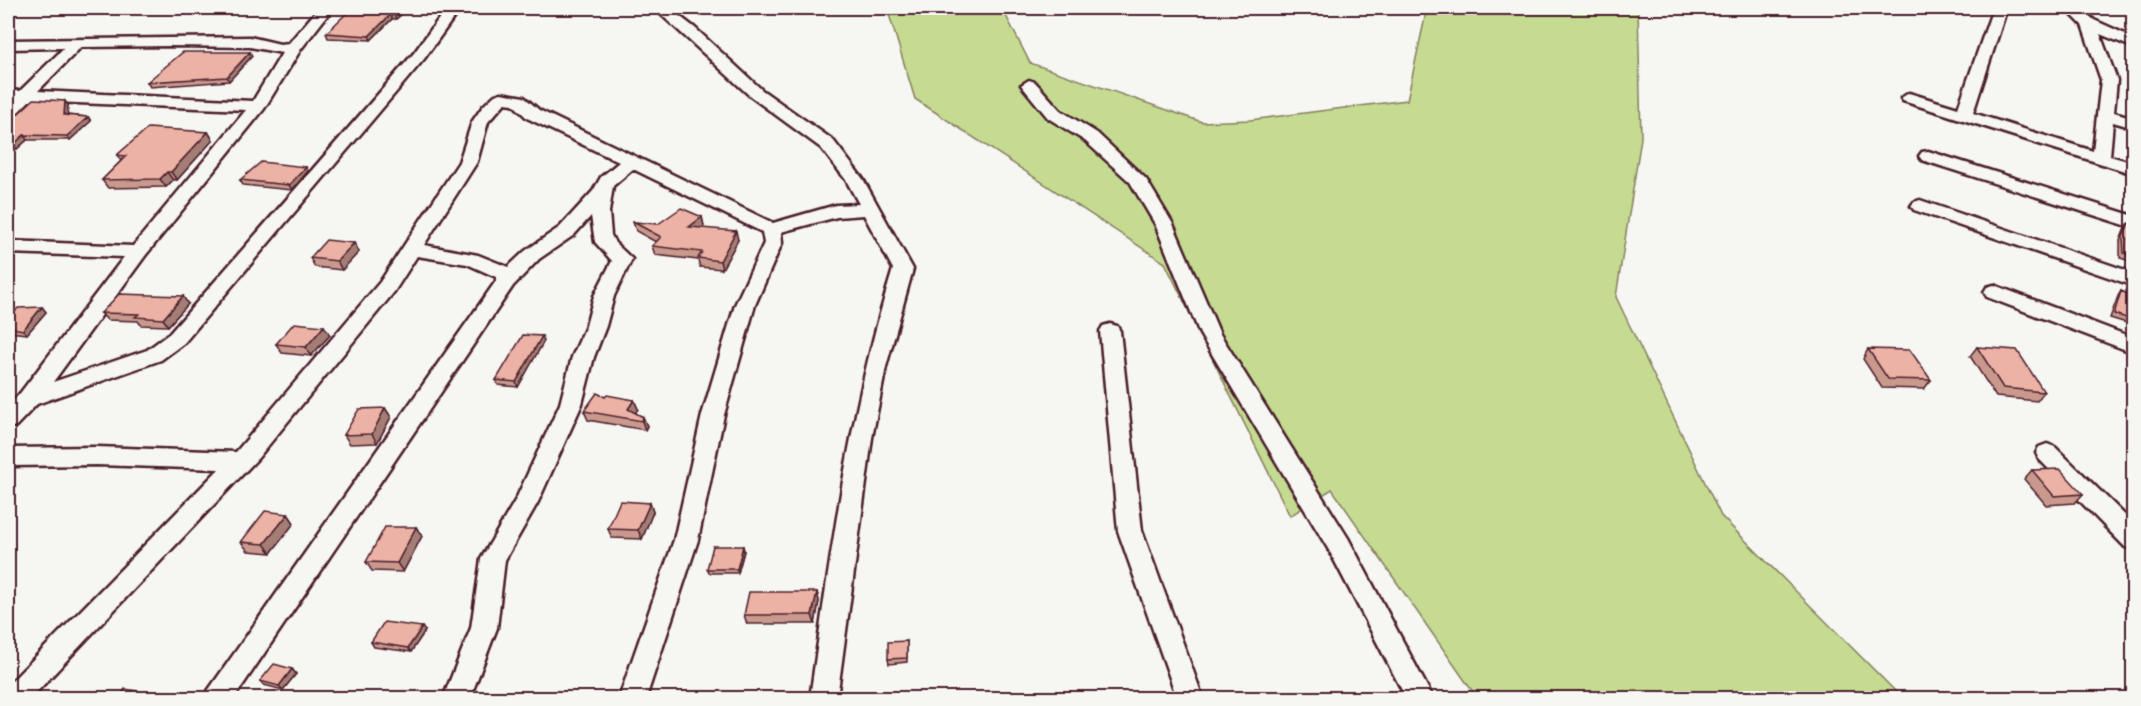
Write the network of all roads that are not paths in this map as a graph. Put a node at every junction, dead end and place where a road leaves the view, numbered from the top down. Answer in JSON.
{"nodes":[{"id":1,"x":326,"y":8,"type":"edge"},
{"id":2,"x":449,"y":8,"type":"edge"},
{"id":3,"x":661,"y":8,"type":"edge"},
{"id":4,"x":2000,"y":8,"type":"edge"},
{"id":5,"x":2072,"y":8,"type":"edge"},
{"id":6,"x":2089,"y":23,"type":"junction"},
{"id":7,"x":77,"y":43,"type":"junction"},
{"id":8,"x":8,"y":44,"type":"edge"},
{"id":9,"x":2133,"y":44,"type":"edge"},
{"id":10,"x":294,"y":47,"type":"junction"},
{"id":11,"x":1029,"y":85,"type":"dead end"},
{"id":12,"x":16,"y":95,"type":"edge"},
{"id":13,"x":1909,"y":98,"type":"dead end"},
{"id":14,"x":258,"y":106,"type":"junction"},
{"id":15,"x":8,"y":112,"type":"edge"},
{"id":16,"x":1964,"y":115,"type":"junction"},
{"id":17,"x":2105,"y":115,"type":"junction"},
{"id":18,"x":2133,"y":123,"type":"edge"},
{"id":19,"x":1928,"y":156,"type":"dead end"},
{"id":20,"x":2101,"y":159,"type":"junction"},
{"id":21,"x":633,"y":161,"type":"junction"},
{"id":22,"x":2133,"y":169,"type":"edge"},
{"id":23,"x":602,"y":193,"type":"junction"},
{"id":24,"x":1920,"y":206,"type":"dead end"},
{"id":25,"x":869,"y":209,"type":"junction"},
{"id":26,"x":2133,"y":222,"type":"edge"},
{"id":27,"x":771,"y":228,"type":"junction"},
{"id":28,"x":8,"y":247,"type":"edge"},
{"id":29,"x":411,"y":249,"type":"junction"},
{"id":30,"x":138,"y":252,"type":"junction"},
{"id":31,"x":2133,"y":280,"type":"edge"},
{"id":32,"x":506,"y":281,"type":"junction"},
{"id":33,"x":1994,"y":292,"type":"dead end"},
{"id":34,"x":1110,"y":331,"type":"dead end"},
{"id":35,"x":2133,"y":346,"type":"edge"},
{"id":36,"x":28,"y":398,"type":"junction"},
{"id":37,"x":8,"y":420,"type":"edge"},
{"id":38,"x":2047,"y":453,"type":"dead end"},
{"id":39,"x":8,"y":457,"type":"edge"},
{"id":40,"x":241,"y":461,"type":"junction"},
{"id":41,"x":2133,"y":540,"type":"edge"},
{"id":42,"x":13,"y":699,"type":"edge"},
{"id":43,"x":217,"y":699,"type":"edge"},
{"id":44,"x":457,"y":699,"type":"edge"},
{"id":45,"x":633,"y":699,"type":"edge"},
{"id":46,"x":824,"y":699,"type":"edge"},
{"id":47,"x":1190,"y":699,"type":"edge"},
{"id":48,"x":1420,"y":699,"type":"edge"}],
"edges":[{"from":1,"to":10,"type":"street"},
{"from":2,"to":36,"type":"street"},
{"from":3,"to":25,"type":"street"},
{"from":4,"to":16,"type":"street"},
{"from":5,"to":6,"type":"street"},
{"from":6,"to":9,"type":"street"},
{"from":6,"to":17,"type":"street"},
{"from":7,"to":8,"type":"street"},
{"from":7,"to":10,"type":"street"},
{"from":7,"to":12,"type":"street"},
{"from":10,"to":14,"type":"street"},
{"from":11,"to":48,"type":"street"},
{"from":12,"to":14,"type":"street"},
{"from":12,"to":15,"type":"street"},
{"from":13,"to":16,"type":"street"},
{"from":14,"to":30,"type":"street"},
{"from":16,"to":20,"type":"street"},
{"from":17,"to":18,"type":"street"},
{"from":17,"to":20,"type":"street"},
{"from":19,"to":26,"type":"street"},
{"from":20,"to":22,"type":"street"},
{"from":21,"to":23,"type":"street"},
{"from":21,"to":27,"type":"street"},
{"from":21,"to":29,"type":"street"},
{"from":23,"to":32,"type":"street"},
{"from":23,"to":44,"type":"street"},
{"from":24,"to":31,"type":"street"},
{"from":25,"to":27,"type":"street"},
{"from":25,"to":46,"type":"street"},
{"from":27,"to":45,"type":"street"},
{"from":28,"to":30,"type":"street"},
{"from":29,"to":32,"type":"street"},
{"from":29,"to":40,"type":"street"},
{"from":30,"to":36,"type":"street"},
{"from":32,"to":43,"type":"street"},
{"from":33,"to":35,"type":"street"},
{"from":34,"to":47,"type":"street"},
{"from":36,"to":37,"type":"street"},
{"from":38,"to":41,"type":"street"},
{"from":39,"to":40,"type":"street"},
{"from":40,"to":42,"type":"street"}]}
